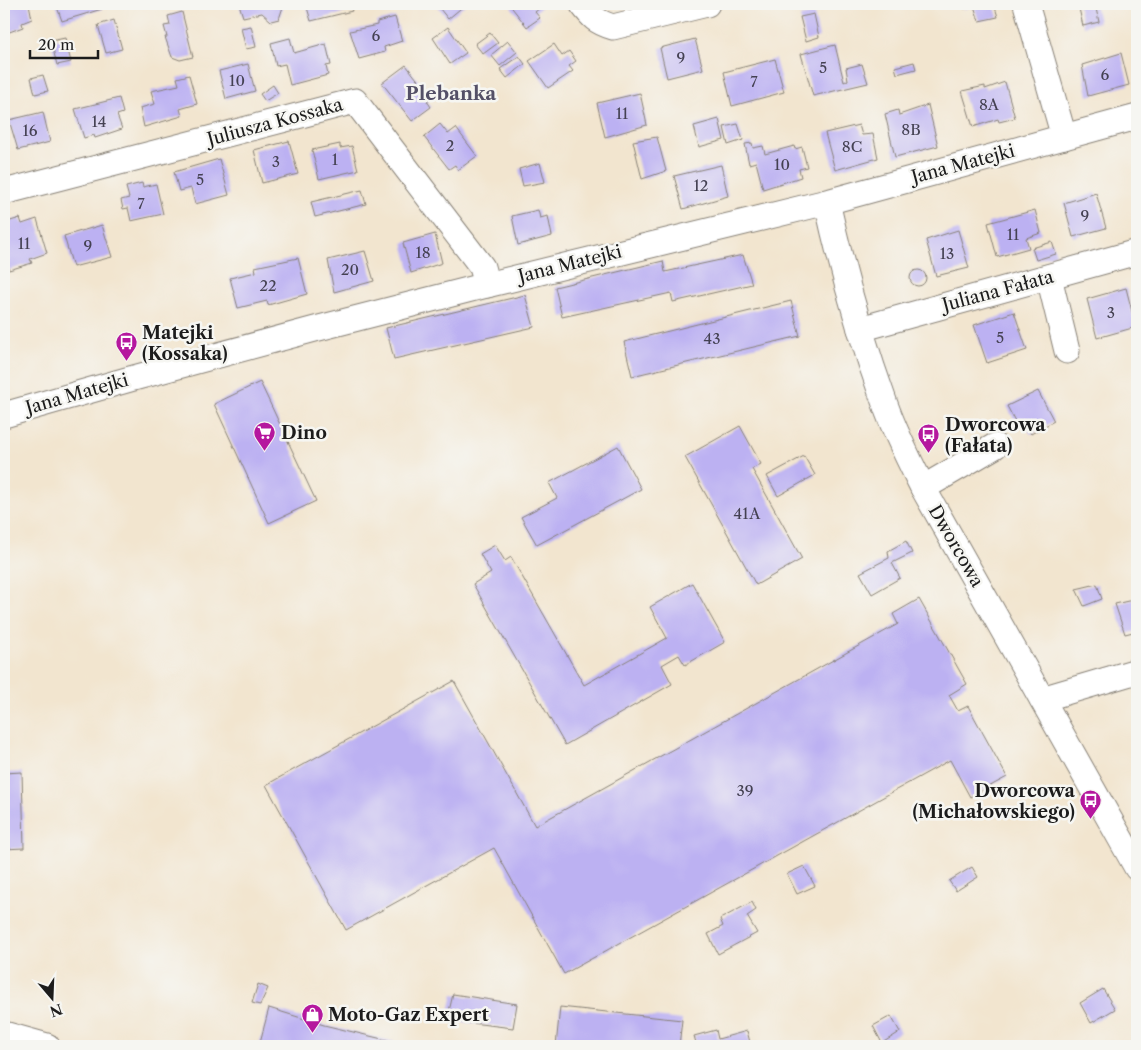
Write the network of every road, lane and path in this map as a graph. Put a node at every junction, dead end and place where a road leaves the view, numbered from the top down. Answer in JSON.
{"nodes":[{"id":1,"x":582,"y":4,"type":"edge"},
{"id":2,"x":707,"y":4,"type":"edge"},
{"id":3,"x":1026,"y":4,"type":"edge"},
{"id":4,"x":1137,"y":117,"type":"edge"},
{"id":5,"x":1064,"y":137,"type":"junction"},
{"id":6,"x":4,"y":192,"type":"edge"},
{"id":7,"x":826,"y":202,"type":"junction"},
{"id":8,"x":1137,"y":252,"type":"edge"},
{"id":9,"x":1049,"y":277,"type":"junction"},
{"id":10,"x":487,"y":285,"type":"junction"},
{"id":11,"x":860,"y":329,"type":"junction"},
{"id":12,"x":1068,"y":351,"type":"dead end"},
{"id":13,"x":4,"y":415,"type":"edge"},
{"id":14,"x":995,"y":446,"type":"dead end"},
{"id":15,"x":923,"y":488,"type":"junction"},
{"id":16,"x":1137,"y":671,"type":"edge"},
{"id":17,"x":1042,"y":698,"type":"junction"},
{"id":18,"x":1137,"y":868,"type":"edge"},
{"id":19,"x":4,"y":1034,"type":"edge"},
{"id":20,"x":47,"y":1046,"type":"edge"}],
"edges":[{"from":1,"to":2,"type":"street"},
{"from":3,"to":5,"type":"street"},
{"from":4,"to":5,"type":"street","name":"Jana Matejki"},
{"from":5,"to":7,"type":"street","name":"Jana Matejki"},
{"from":6,"to":10,"type":"street","name":"Juliusza Kossaka"},
{"from":7,"to":10,"type":"street","name":"Jana Matejki"},
{"from":7,"to":11,"type":"street","name":"Dworcowa"},
{"from":8,"to":9,"type":"street","name":"Juliana Fałata"},
{"from":9,"to":11,"type":"street","name":"Juliana Fałata"},
{"from":9,"to":12,"type":"street"},
{"from":10,"to":13,"type":"street","name":"Jana Matejki"},
{"from":11,"to":15,"type":"street","name":"Dworcowa"},
{"from":14,"to":15,"type":"street"},
{"from":15,"to":17,"type":"street","name":"Dworcowa"},
{"from":16,"to":17,"type":"street"},
{"from":17,"to":18,"type":"street","name":"Dworcowa"},
{"from":19,"to":20,"type":"street"}]}
